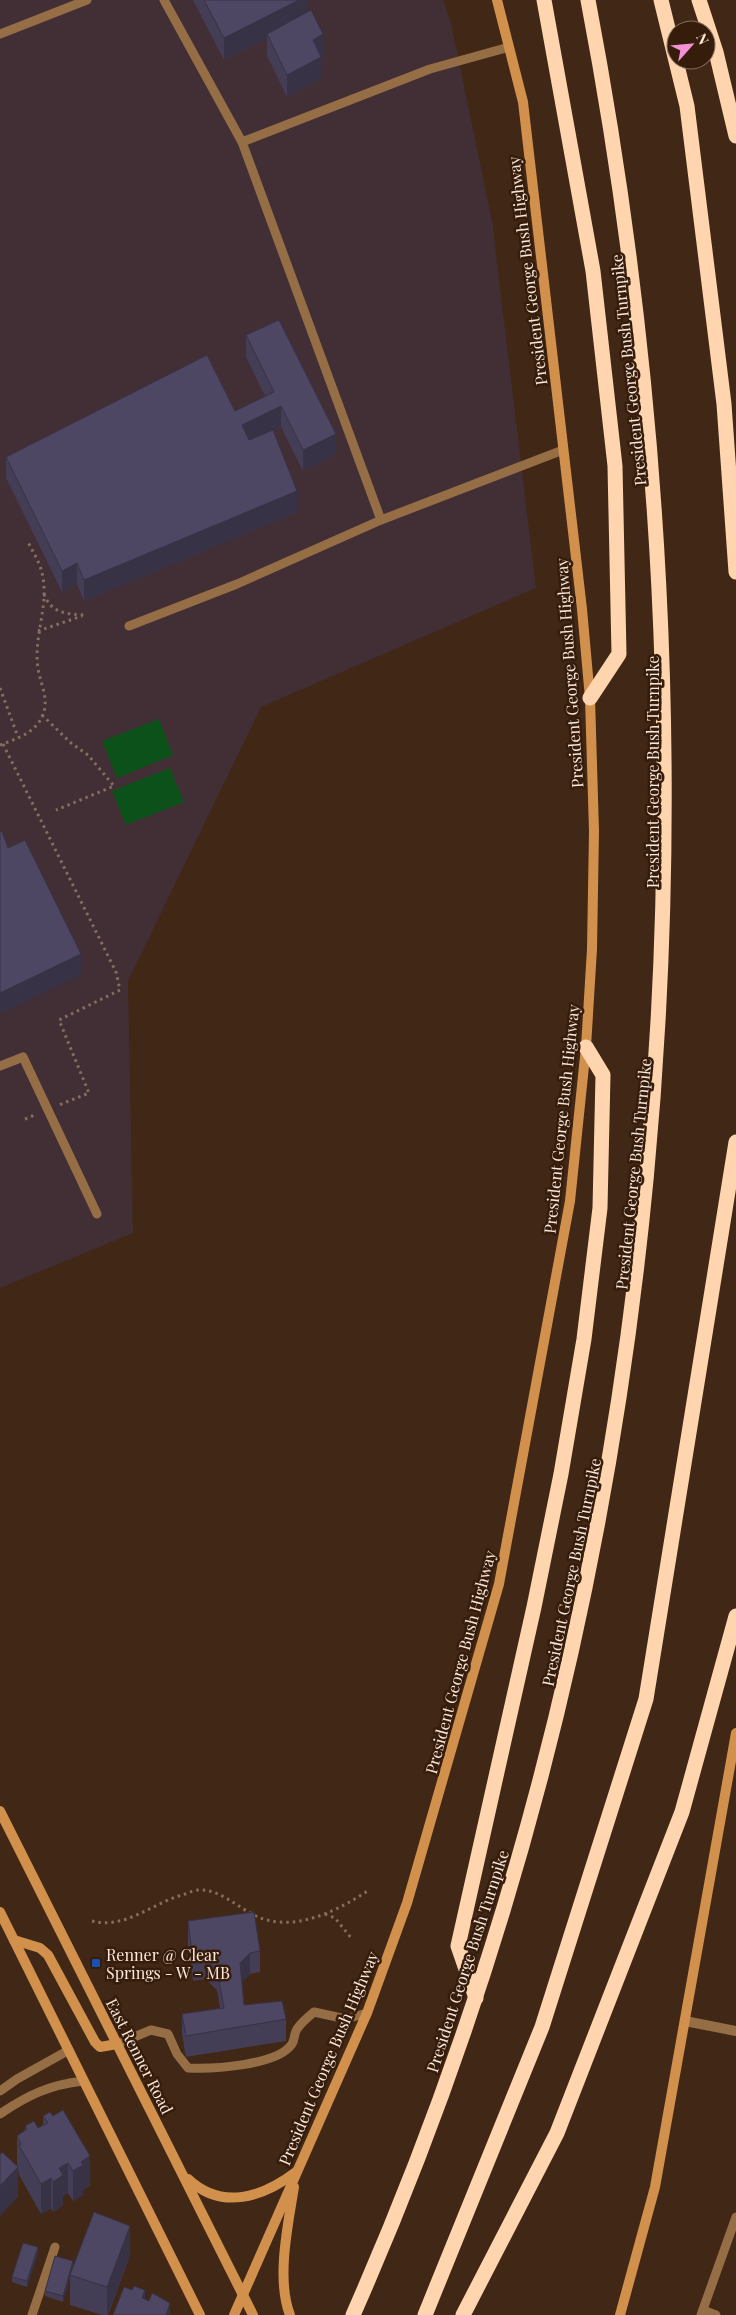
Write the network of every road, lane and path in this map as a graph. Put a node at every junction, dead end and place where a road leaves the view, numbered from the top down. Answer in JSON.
{"nodes":[{"id":1,"x":87,"y":0,"type":"edge"},
{"id":2,"x":164,"y":0,"type":"edge"},
{"id":3,"x":497,"y":0,"type":"edge"},
{"id":4,"x":544,"y":0,"type":"edge"},
{"id":5,"x":588,"y":0,"type":"edge"},
{"id":6,"x":661,"y":0,"type":"edge"},
{"id":7,"x":700,"y":0,"type":"edge"},
{"id":8,"x":65,"y":4,"type":"edge"},
{"id":9,"x":0,"y":34,"type":"edge"},
{"id":10,"x":509,"y":47,"type":"junction"},
{"id":11,"x":736,"y":136,"type":"edge"},
{"id":12,"x":242,"y":142,"type":"junction"},
{"id":13,"x":563,"y":450,"type":"junction"},
{"id":14,"x":381,"y":520,"type":"junction"},
{"id":15,"x":28,"y":542,"type":"dead end"},
{"id":16,"x":736,"y":572,"type":"edge"},
{"id":17,"x":43,"y":591,"type":"junction"},
{"id":18,"x":129,"y":626,"type":"dead end"},
{"id":19,"x":38,"y":631,"type":"junction"},
{"id":20,"x":0,"y":688,"type":"edge"},
{"id":21,"x":590,"y":698,"type":"junction"},
{"id":22,"x":42,"y":716,"type":"junction"},
{"id":23,"x":18,"y":737,"type":"junction"},
{"id":24,"x":1,"y":745,"type":"edge"},
{"id":25,"x":56,"y":810,"type":"dead end"},
{"id":26,"x":586,"y":1047,"type":"junction"},
{"id":27,"x":0,"y":1066,"type":"edge"},
{"id":28,"x":48,"y":1110,"type":"junction"},
{"id":29,"x":25,"y":1119,"type":"dead end"},
{"id":30,"x":736,"y":1142,"type":"edge"},
{"id":31,"x":97,"y":1214,"type":"dead end"},
{"id":32,"x":736,"y":1616,"type":"edge"},
{"id":33,"x":736,"y":1733,"type":"edge"},
{"id":34,"x":0,"y":1811,"type":"edge"},
{"id":35,"x":369,"y":1890,"type":"dead end"},
{"id":36,"x":0,"y":1912,"type":"edge"},
{"id":37,"x":325,"y":1914,"type":"junction"},
{"id":38,"x":92,"y":1920,"type":"dead end"},
{"id":39,"x":352,"y":1938,"type":"dead end"},
{"id":40,"x":14,"y":1940,"type":"junction"},
{"id":41,"x":476,"y":1998,"type":"junction"},
{"id":42,"x":367,"y":2013,"type":"junction"},
{"id":43,"x":685,"y":2021,"type":"junction"},
{"id":44,"x":736,"y":2031,"type":"edge"},
{"id":45,"x":117,"y":2044,"type":"junction"},
{"id":46,"x":69,"y":2050,"type":"junction"},
{"id":47,"x":83,"y":2080,"type":"junction"},
{"id":48,"x":0,"y":2091,"type":"edge"},
{"id":49,"x":0,"y":2114,"type":"edge"},
{"id":50,"x":297,"y":2171,"type":"junction"},
{"id":51,"x":182,"y":2173,"type":"junction"},
{"id":52,"x":736,"y":2217,"type":"edge"},
{"id":53,"x":55,"y":2248,"type":"dead end"},
{"id":54,"x":243,"y":2295,"type":"junction"},
{"id":55,"x":702,"y":2312,"type":"edge"},
{"id":56,"x":32,"y":2315,"type":"edge"},
{"id":57,"x":200,"y":2315,"type":"edge"},
{"id":58,"x":234,"y":2315,"type":"edge"},
{"id":59,"x":253,"y":2315,"type":"edge"},
{"id":60,"x":290,"y":2315,"type":"edge"},
{"id":61,"x":353,"y":2315,"type":"edge"},
{"id":62,"x":426,"y":2315,"type":"edge"},
{"id":63,"x":463,"y":2315,"type":"edge"},
{"id":64,"x":620,"y":2315,"type":"edge"},
{"id":65,"x":716,"y":2315,"type":"edge"}],
"edges":[{"from":1,"to":8,"type":"lane"},
{"from":2,"to":12,"type":"lane"},
{"from":3,"to":10,"type":"main road","name":"President George Bush Highway"},
{"from":4,"to":21,"type":"highway"},
{"from":5,"to":41,"type":"highway","name":"President George Bush Turnpike"},
{"from":6,"to":16,"type":"highway"},
{"from":7,"to":11,"type":"highway"},
{"from":8,"to":9,"type":"lane"},
{"from":10,"to":12,"type":"lane"},
{"from":10,"to":13,"type":"main road","name":"President George Bush Highway"},
{"from":12,"to":14,"type":"lane"},
{"from":13,"to":14,"type":"lane"},
{"from":13,"to":21,"type":"main road","name":"President George Bush Highway"},
{"from":14,"to":18,"type":"lane"},
{"from":15,"to":17,"type":"path"},
{"from":17,"to":19,"type":"path"},
{"from":17,"to":19,"type":"path"},
{"from":19,"to":22,"type":"path"},
{"from":20,"to":23,"type":"path"},
{"from":21,"to":26,"type":"main road","name":"President George Bush Highway"},
{"from":22,"to":23,"type":"path"},
{"from":22,"to":25,"type":"path"},
{"from":23,"to":24,"type":"path"},
{"from":24,"to":28,"type":"path"},
{"from":26,"to":41,"type":"highway"},
{"from":26,"to":42,"type":"main road","name":"President George Bush Highway"},
{"from":27,"to":28,"type":"lane"},
{"from":28,"to":29,"type":"path"},
{"from":28,"to":31,"type":"lane"},
{"from":30,"to":62,"type":"highway"},
{"from":32,"to":63,"type":"highway"},
{"from":33,"to":43,"type":"main road"},
{"from":34,"to":45,"type":"main road","name":"East Renner Road"},
{"from":35,"to":37,"type":"path"},
{"from":36,"to":40,"type":"main road"},
{"from":37,"to":38,"type":"path"},
{"from":37,"to":39,"type":"path"},
{"from":40,"to":45,"type":"main road"},
{"from":40,"to":46,"type":"main road"},
{"from":41,"to":61,"type":"highway","name":"President George Bush Turnpike"},
{"from":42,"to":45,"type":"lane"},
{"from":42,"to":50,"type":"main road","name":"President George Bush Highway"},
{"from":43,"to":44,"type":"street"},
{"from":43,"to":64,"type":"main road"},
{"from":45,"to":51,"type":"main road","name":"East Renner Road"},
{"from":46,"to":47,"type":"main road"},
{"from":46,"to":48,"type":"lane"},
{"from":47,"to":49,"type":"lane"},
{"from":47,"to":57,"type":"main road"},
{"from":50,"to":51,"type":"main road"},
{"from":50,"to":54,"type":"main road","name":"President George Bush Highway"},
{"from":50,"to":60,"type":"main road"},
{"from":51,"to":54,"type":"main road","name":"East Renner Road"},
{"from":52,"to":55,"type":"lane"},
{"from":53,"to":56,"type":"lane"},
{"from":54,"to":58,"type":"main road","name":"President George Bush Highway"},
{"from":54,"to":59,"type":"main road","name":"East Renner Road"},
{"from":55,"to":65,"type":"lane"}]}
